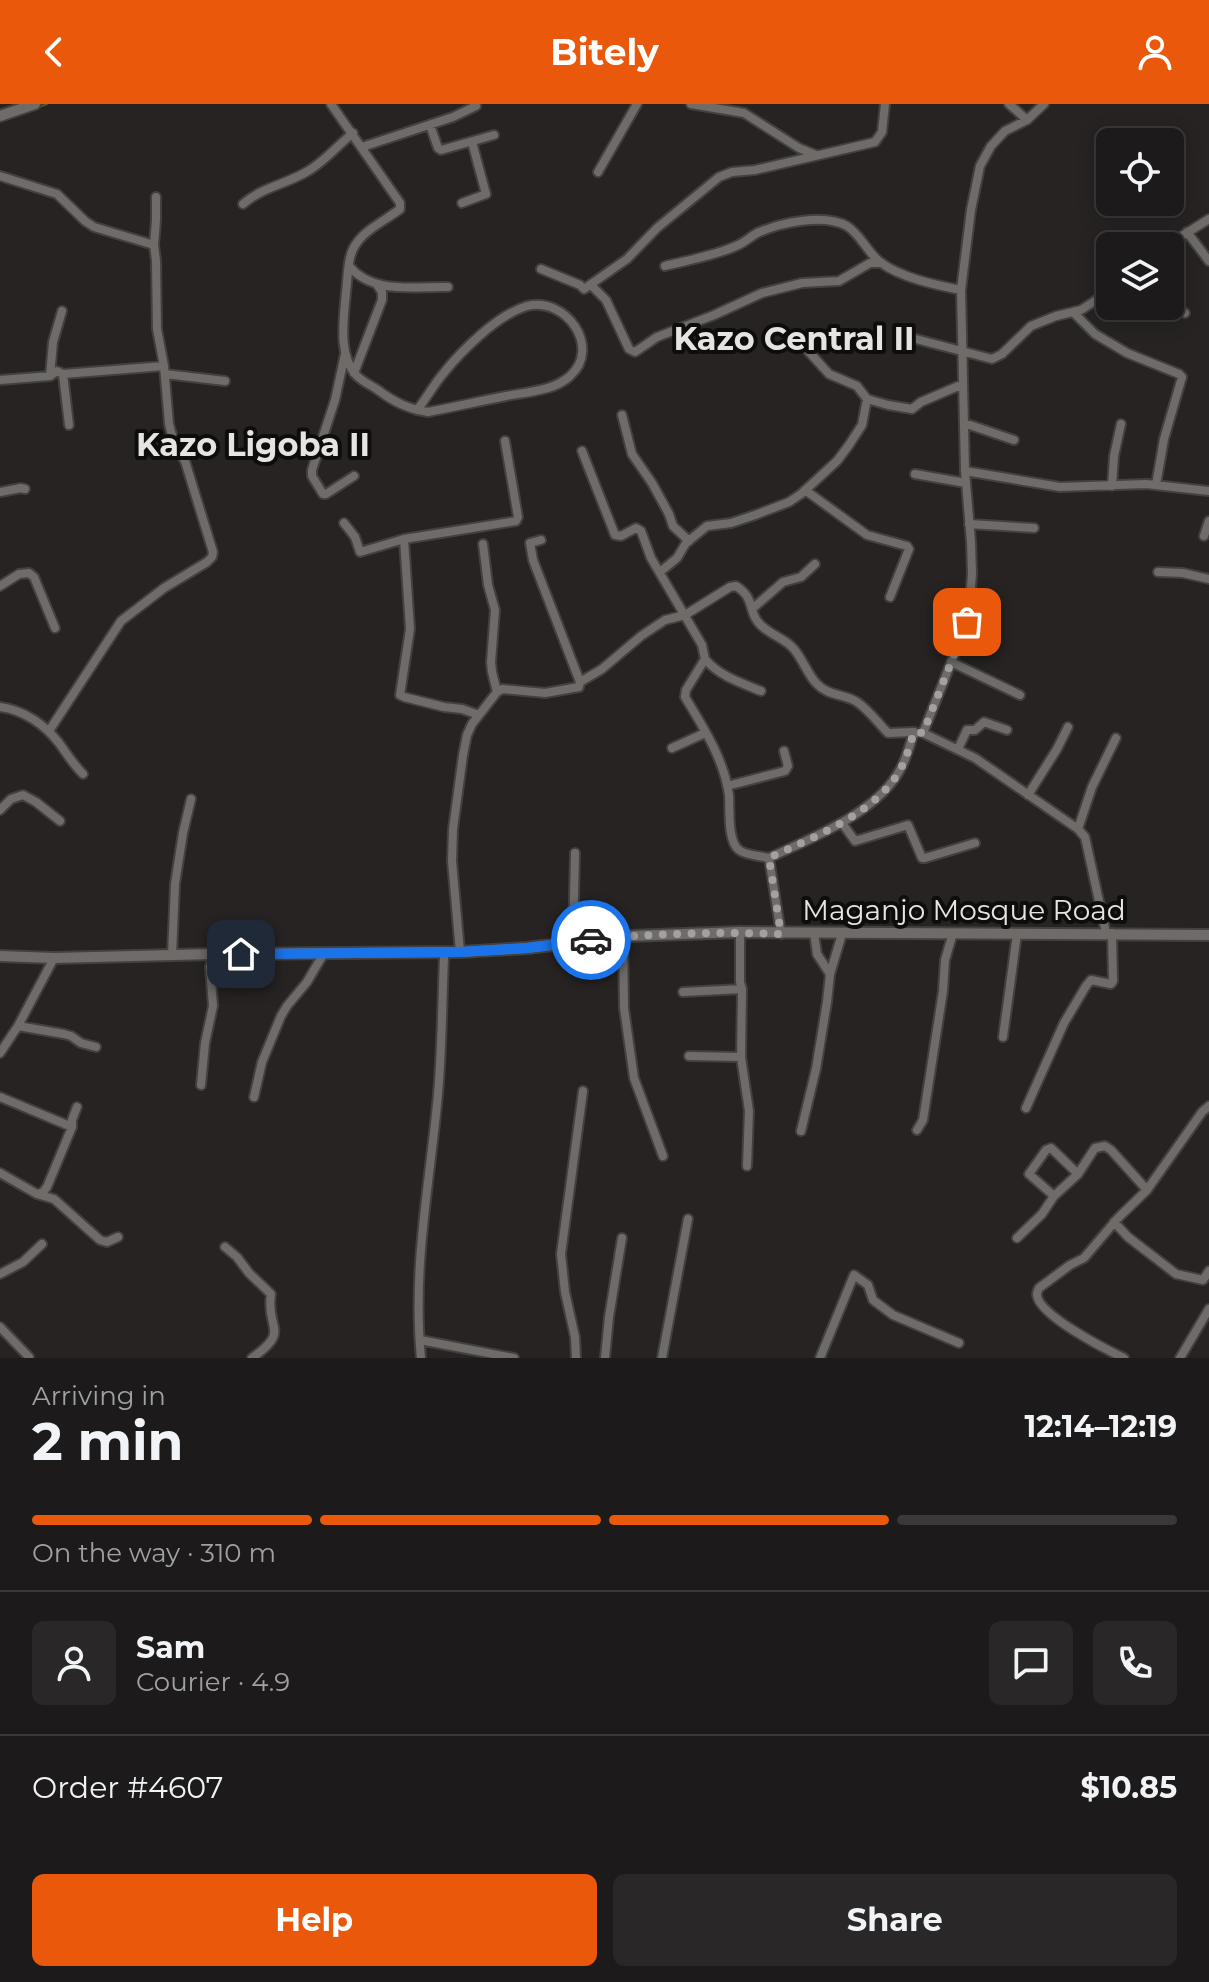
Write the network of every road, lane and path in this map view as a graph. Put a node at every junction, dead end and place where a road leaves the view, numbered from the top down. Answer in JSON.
{"nodes":[{"id":1,"x":35,"y":104,"type":"edge"},
{"id":2,"x":331,"y":104,"type":"edge"},
{"id":3,"x":637,"y":104,"type":"edge"},
{"id":4,"x":691,"y":104,"type":"edge"},
{"id":5,"x":885,"y":104,"type":"edge"},
{"id":6,"x":1009,"y":104,"type":"edge"},
{"id":7,"x":1044,"y":104,"type":"edge"},
{"id":8,"x":476,"y":106,"type":"dead end"},
{"id":9,"x":0,"y":116,"type":"edge"},
{"id":10,"x":1027,"y":120,"type":"junction"},
{"id":11,"x":430,"y":125,"type":"junction"},
{"id":12,"x":353,"y":133,"type":"junction"},
{"id":13,"x":494,"y":135,"type":"dead end"},
{"id":14,"x":472,"y":142,"type":"junction"},
{"id":15,"x":362,"y":147,"type":"junction"},
{"id":16,"x":817,"y":155,"type":"junction"},
{"id":17,"x":598,"y":172,"type":"dead end"},
{"id":18,"x":0,"y":176,"type":"edge"},
{"id":19,"x":156,"y":197,"type":"dead end"},
{"id":20,"x":462,"y":203,"type":"dead end"},
{"id":21,"x":243,"y":204,"type":"dead end"},
{"id":22,"x":1209,"y":219,"type":"edge"},
{"id":23,"x":1187,"y":232,"type":"junction"},
{"id":24,"x":1184,"y":234,"type":"edge"},
{"id":25,"x":154,"y":245,"type":"junction"},
{"id":26,"x":1209,"y":261,"type":"edge"},
{"id":27,"x":880,"y":263,"type":"junction"},
{"id":28,"x":349,"y":266,"type":"junction"},
{"id":29,"x":665,"y":266,"type":"dead end"},
{"id":30,"x":541,"y":269,"type":"dead end"},
{"id":31,"x":591,"y":285,"type":"junction"},
{"id":32,"x":378,"y":286,"type":"junction"},
{"id":33,"x":448,"y":287,"type":"dead end"},
{"id":34,"x":961,"y":290,"type":"junction"},
{"id":35,"x":1096,"y":300,"type":"edge"},
{"id":36,"x":62,"y":311,"type":"dead end"},
{"id":37,"x":1073,"y":312,"type":"junction"},
{"id":38,"x":912,"y":338,"type":"dead end"},
{"id":39,"x":964,"y":350,"type":"junction"},
{"id":40,"x":809,"y":352,"type":"dead end"},
{"id":41,"x":345,"y":354,"type":"junction"},
{"id":42,"x":164,"y":370,"type":"junction"},
{"id":43,"x":354,"y":373,"type":"junction"},
{"id":44,"x":63,"y":374,"type":"junction"},
{"id":45,"x":50,"y":376,"type":"junction"},
{"id":46,"x":0,"y":380,"type":"edge"},
{"id":47,"x":225,"y":381,"type":"dead end"},
{"id":48,"x":963,"y":384,"type":"junction"},
{"id":49,"x":867,"y":399,"type":"junction"},
{"id":50,"x":417,"y":410,"type":"junction"},
{"id":51,"x":622,"y":415,"type":"dead end"},
{"id":52,"x":964,"y":423,"type":"junction"},
{"id":53,"x":1121,"y":424,"type":"dead end"},
{"id":54,"x":69,"y":425,"type":"dead end"},
{"id":55,"x":1014,"y":440,"type":"dead end"},
{"id":56,"x":505,"y":441,"type":"dead end"},
{"id":57,"x":582,"y":451,"type":"dead end"},
{"id":58,"x":965,"y":471,"type":"junction"},
{"id":59,"x":915,"y":474,"type":"dead end"},
{"id":60,"x":354,"y":476,"type":"dead end"},
{"id":61,"x":966,"y":483,"type":"junction"},
{"id":62,"x":1156,"y":485,"type":"junction"},
{"id":63,"x":1112,"y":486,"type":"junction"},
{"id":64,"x":25,"y":489,"type":"dead end"},
{"id":65,"x":805,"y":490,"type":"junction"},
{"id":66,"x":1209,"y":491,"type":"edge"},
{"id":67,"x":0,"y":492,"type":"edge"},
{"id":68,"x":1209,"y":521,"type":"edge"},
{"id":69,"x":344,"y":523,"type":"dead end"},
{"id":70,"x":969,"y":524,"type":"junction"},
{"id":71,"x":1034,"y":528,"type":"dead end"},
{"id":72,"x":1204,"y":536,"type":"dead end"},
{"id":73,"x":404,"y":539,"type":"junction"},
{"id":74,"x":541,"y":540,"type":"dead end"},
{"id":75,"x":689,"y":541,"type":"junction"},
{"id":76,"x":483,"y":544,"type":"dead end"},
{"id":77,"x":815,"y":564,"type":"dead end"},
{"id":78,"x":660,"y":572,"type":"junction"},
{"id":79,"x":1158,"y":572,"type":"dead end"},
{"id":80,"x":1209,"y":579,"type":"edge"},
{"id":81,"x":0,"y":586,"type":"edge"},
{"id":82,"x":890,"y":597,"type":"dead end"},
{"id":83,"x":753,"y":608,"type":"junction"},
{"id":84,"x":685,"y":615,"type":"junction"},
{"id":85,"x":55,"y":628,"type":"dead end"},
{"id":86,"x":705,"y":659,"type":"junction"},
{"id":87,"x":951,"y":662,"type":"junction"},
{"id":88,"x":580,"y":682,"type":"junction"},
{"id":89,"x":761,"y":691,"type":"dead end"},
{"id":90,"x":497,"y":692,"type":"junction"},
{"id":91,"x":1020,"y":695,"type":"dead end"},
{"id":92,"x":0,"y":707,"type":"edge"},
{"id":93,"x":479,"y":715,"type":"junction"},
{"id":94,"x":1068,"y":727,"type":"dead end"},
{"id":95,"x":1007,"y":730,"type":"dead end"},
{"id":96,"x":49,"y":731,"type":"junction"},
{"id":97,"x":705,"y":733,"type":"junction"},
{"id":98,"x":918,"y":733,"type":"junction"},
{"id":99,"x":1116,"y":738,"type":"dead end"},
{"id":100,"x":672,"y":748,"type":"dead end"},
{"id":101,"x":958,"y":749,"type":"junction"},
{"id":102,"x":784,"y":751,"type":"dead end"},
{"id":103,"x":83,"y":774,"type":"dead end"},
{"id":104,"x":727,"y":786,"type":"junction"},
{"id":105,"x":1028,"y":795,"type":"junction"},
{"id":106,"x":191,"y":799,"type":"dead end"},
{"id":107,"x":0,"y":810,"type":"edge"},
{"id":108,"x":60,"y":821,"type":"dead end"},
{"id":109,"x":842,"y":823,"type":"junction"},
{"id":110,"x":1078,"y":829,"type":"junction"},
{"id":111,"x":975,"y":843,"type":"dead end"},
{"id":112,"x":575,"y":853,"type":"dead end"},
{"id":113,"x":769,"y":858,"type":"junction"},
{"id":114,"x":740,"y":932,"type":"junction"},
{"id":115,"x":814,"y":933,"type":"junction"},
{"id":116,"x":953,"y":933,"type":"junction"},
{"id":117,"x":1109,"y":933,"type":"junction"},
{"id":118,"x":781,"y":934,"type":"junction"},
{"id":119,"x":842,"y":934,"type":"junction"},
{"id":120,"x":1017,"y":934,"type":"junction"},
{"id":121,"x":1209,"y":935,"type":"edge"},
{"id":122,"x":623,"y":936,"type":"junction"},
{"id":123,"x":573,"y":942,"type":"junction"},
{"id":124,"x":460,"y":952,"type":"junction"},
{"id":125,"x":324,"y":953,"type":"junction"},
{"id":126,"x":214,"y":954,"type":"junction"},
{"id":127,"x":172,"y":955,"type":"junction"},
{"id":128,"x":0,"y":956,"type":"edge"},
{"id":129,"x":54,"y":958,"type":"junction"},
{"id":130,"x":444,"y":958,"type":"dead end"},
{"id":131,"x":830,"y":974,"type":"junction"},
{"id":132,"x":742,"y":989,"type":"junction"},
{"id":133,"x":683,"y":992,"type":"dead end"},
{"id":134,"x":18,"y":1026,"type":"junction"},
{"id":135,"x":1003,"y":1037,"type":"dead end"},
{"id":136,"x":96,"y":1047,"type":"dead end"},
{"id":137,"x":0,"y":1053,"type":"edge"},
{"id":138,"x":689,"y":1056,"type":"dead end"},
{"id":139,"x":741,"y":1057,"type":"junction"},
{"id":140,"x":201,"y":1085,"type":"dead end"},
{"id":141,"x":583,"y":1091,"type":"dead end"},
{"id":142,"x":0,"y":1097,"type":"edge"},
{"id":143,"x":254,"y":1097,"type":"dead end"},
{"id":144,"x":1209,"y":1106,"type":"edge"},
{"id":145,"x":77,"y":1107,"type":"dead end"},
{"id":146,"x":1026,"y":1108,"type":"dead end"},
{"id":147,"x":72,"y":1127,"type":"junction"},
{"id":148,"x":917,"y":1130,"type":"dead end"},
{"id":149,"x":801,"y":1131,"type":"dead end"},
{"id":150,"x":663,"y":1156,"type":"dead end"},
{"id":151,"x":747,"y":1166,"type":"dead end"},
{"id":152,"x":0,"y":1173,"type":"edge"},
{"id":153,"x":1078,"y":1174,"type":"junction"},
{"id":154,"x":1147,"y":1190,"type":"junction"},
{"id":155,"x":37,"y":1194,"type":"junction"},
{"id":156,"x":1054,"y":1196,"type":"junction"},
{"id":157,"x":688,"y":1219,"type":"dead end"},
{"id":158,"x":1114,"y":1222,"type":"junction"},
{"id":159,"x":118,"y":1237,"type":"dead end"},
{"id":160,"x":622,"y":1238,"type":"dead end"},
{"id":161,"x":1017,"y":1238,"type":"dead end"},
{"id":162,"x":42,"y":1244,"type":"dead end"},
{"id":163,"x":225,"y":1247,"type":"dead end"},
{"id":164,"x":1209,"y":1271,"type":"edge"},
{"id":165,"x":0,"y":1274,"type":"edge"},
{"id":166,"x":1209,"y":1309,"type":"edge"},
{"id":167,"x":0,"y":1327,"type":"edge"},
{"id":168,"x":420,"y":1340,"type":"junction"},
{"id":169,"x":959,"y":1343,"type":"dead end"},
{"id":170,"x":29,"y":1357,"type":"edge"},
{"id":171,"x":252,"y":1358,"type":"edge"},
{"id":172,"x":421,"y":1358,"type":"edge"},
{"id":173,"x":514,"y":1358,"type":"edge"},
{"id":174,"x":576,"y":1358,"type":"edge"},
{"id":175,"x":605,"y":1358,"type":"edge"},
{"id":176,"x":662,"y":1358,"type":"edge"},
{"id":177,"x":820,"y":1358,"type":"edge"},
{"id":178,"x":1124,"y":1358,"type":"edge"},
{"id":179,"x":1180,"y":1358,"type":"edge"}],
"edges":[{"from":1,"to":9,"type":"street"},
{"from":2,"to":12,"type":"street"},
{"from":3,"to":17,"type":"street"},
{"from":4,"to":16,"type":"street"},
{"from":5,"to":16,"type":"street"},
{"from":6,"to":10,"type":"street"},
{"from":7,"to":10,"type":"street"},
{"from":8,"to":11,"type":"street"},
{"from":10,"to":34,"type":"street"},
{"from":11,"to":14,"type":"street"},
{"from":11,"to":15,"type":"street"},
{"from":12,"to":15,"type":"street"},
{"from":12,"to":21,"type":"street"},
{"from":13,"to":14,"type":"street"},
{"from":14,"to":20,"type":"street"},
{"from":15,"to":28,"type":"street"},
{"from":16,"to":31,"type":"street"},
{"from":18,"to":25,"type":"street"},
{"from":19,"to":25,"type":"street"},
{"from":22,"to":23,"type":"street"},
{"from":23,"to":24,"type":"street"},
{"from":23,"to":26,"type":"street"},
{"from":25,"to":42,"type":"street"},
{"from":27,"to":29,"type":"street"},
{"from":27,"to":31,"type":"street"},
{"from":27,"to":34,"type":"street"},
{"from":28,"to":32,"type":"street"},
{"from":28,"to":41,"type":"street"},
{"from":30,"to":31,"type":"street"},
{"from":32,"to":33,"type":"street"},
{"from":32,"to":43,"type":"street"},
{"from":34,"to":39,"type":"street"},
{"from":35,"to":37,"type":"street"},
{"from":36,"to":45,"type":"street"},
{"from":37,"to":39,"type":"street"},
{"from":37,"to":62,"type":"street"},
{"from":38,"to":39,"type":"street"},
{"from":39,"to":48,"type":"street"},
{"from":40,"to":49,"type":"street"},
{"from":41,"to":43,"type":"street"},
{"from":41,"to":60,"type":"street"},
{"from":42,"to":44,"type":"street"},
{"from":42,"to":47,"type":"street"},
{"from":42,"to":96,"type":"street"},
{"from":43,"to":50,"type":"street"},
{"from":44,"to":45,"type":"street"},
{"from":44,"to":54,"type":"street"},
{"from":45,"to":46,"type":"street"},
{"from":48,"to":49,"type":"street"},
{"from":48,"to":52,"type":"street"},
{"from":49,"to":65,"type":"street"},
{"from":50,"to":50,"type":"street"},
{"from":51,"to":75,"type":"street"},
{"from":52,"to":55,"type":"street"},
{"from":52,"to":58,"type":"street"},
{"from":53,"to":63,"type":"street"},
{"from":56,"to":73,"type":"street"},
{"from":57,"to":78,"type":"street"},
{"from":58,"to":61,"type":"street"},
{"from":58,"to":63,"type":"street"},
{"from":59,"to":61,"type":"street"},
{"from":61,"to":70,"type":"street"},
{"from":62,"to":63,"type":"street"},
{"from":62,"to":66,"type":"street"},
{"from":64,"to":67,"type":"street"},
{"from":65,"to":75,"type":"street"},
{"from":65,"to":82,"type":"street"},
{"from":68,"to":72,"type":"street"},
{"from":69,"to":73,"type":"street"},
{"from":70,"to":71,"type":"street"},
{"from":70,"to":87,"type":"street"},
{"from":73,"to":93,"type":"street"},
{"from":74,"to":88,"type":"street"},
{"from":75,"to":78,"type":"street"},
{"from":76,"to":90,"type":"street"},
{"from":77,"to":83,"type":"street"},
{"from":78,"to":84,"type":"street"},
{"from":79,"to":80,"type":"street"},
{"from":81,"to":85,"type":"street"},
{"from":83,"to":84,"type":"street"},
{"from":83,"to":98,"type":"street"},
{"from":84,"to":86,"type":"street"},
{"from":84,"to":88,"type":"street"},
{"from":86,"to":89,"type":"street"},
{"from":86,"to":97,"type":"street"},
{"from":87,"to":91,"type":"street"},
{"from":87,"to":98,"type":"street"},
{"from":88,"to":90,"type":"street"},
{"from":90,"to":93,"type":"street"},
{"from":92,"to":96,"type":"street"},
{"from":93,"to":124,"type":"street"},
{"from":94,"to":105,"type":"street"},
{"from":95,"to":101,"type":"street"},
{"from":96,"to":103,"type":"street"},
{"from":97,"to":100,"type":"street"},
{"from":97,"to":104,"type":"street"},
{"from":98,"to":101,"type":"street"},
{"from":98,"to":109,"type":"street"},
{"from":99,"to":110,"type":"street"},
{"from":101,"to":105,"type":"street"},
{"from":102,"to":104,"type":"street"},
{"from":104,"to":113,"type":"street"},
{"from":105,"to":110,"type":"street"},
{"from":106,"to":127,"type":"street"},
{"from":107,"to":108,"type":"street"},
{"from":109,"to":111,"type":"street"},
{"from":109,"to":113,"type":"street"},
{"from":110,"to":117,"type":"street"},
{"from":112,"to":123,"type":"street"},
{"from":113,"to":118,"type":"street"},
{"from":114,"to":118,"type":"street","name":"Maganjo Mosque Road"},
{"from":114,"to":122,"type":"street","name":"Maganjo Mosque Road"},
{"from":114,"to":132,"type":"street"},
{"from":115,"to":118,"type":"street","name":"Maganjo Mosque Road"},
{"from":115,"to":119,"type":"street","name":"Maganjo Mosque Road"},
{"from":115,"to":131,"type":"street"},
{"from":116,"to":119,"type":"street","name":"Maganjo Mosque Road"},
{"from":116,"to":120,"type":"street","name":"Maganjo Mosque Road"},
{"from":116,"to":148,"type":"street"},
{"from":117,"to":120,"type":"street","name":"Maganjo Mosque Road"},
{"from":117,"to":121,"type":"street","name":"Maganjo Mosque Road"},
{"from":117,"to":146,"type":"street"},
{"from":119,"to":131,"type":"street"},
{"from":120,"to":135,"type":"street"},
{"from":122,"to":123,"type":"street","name":"Maganjo Mosque Road"},
{"from":122,"to":150,"type":"street"},
{"from":123,"to":124,"type":"street","name":"Maganjo Mosque Road"},
{"from":124,"to":125,"type":"street","name":"Maganjo Mosque Road"},
{"from":125,"to":126,"type":"street","name":"Maganjo Mosque Road"},
{"from":125,"to":143,"type":"street"},
{"from":126,"to":127,"type":"street","name":"Maganjo Mosque Road"},
{"from":126,"to":140,"type":"street"},
{"from":127,"to":129,"type":"street","name":"Maganjo Mosque Road"},
{"from":128,"to":129,"type":"street","name":"Maganjo Mosque Road"},
{"from":129,"to":134,"type":"street"},
{"from":130,"to":168,"type":"street"},
{"from":131,"to":149,"type":"street"},
{"from":132,"to":133,"type":"street"},
{"from":132,"to":139,"type":"street"},
{"from":134,"to":136,"type":"street"},
{"from":134,"to":137,"type":"street"},
{"from":138,"to":139,"type":"street"},
{"from":139,"to":151,"type":"street"},
{"from":141,"to":174,"type":"street"},
{"from":142,"to":147,"type":"street"},
{"from":144,"to":154,"type":"street"},
{"from":145,"to":147,"type":"street"},
{"from":147,"to":155,"type":"street"},
{"from":152,"to":155,"type":"street"},
{"from":153,"to":154,"type":"street"},
{"from":153,"to":156,"type":"street"},
{"from":153,"to":156,"type":"street"},
{"from":154,"to":158,"type":"street"},
{"from":155,"to":159,"type":"street"},
{"from":156,"to":161,"type":"street"},
{"from":157,"to":176,"type":"street"},
{"from":158,"to":164,"type":"street"},
{"from":158,"to":178,"type":"street"},
{"from":160,"to":175,"type":"street"},
{"from":162,"to":165,"type":"street"},
{"from":163,"to":171,"type":"street"},
{"from":166,"to":179,"type":"street"},
{"from":167,"to":170,"type":"street"},
{"from":168,"to":172,"type":"street"},
{"from":168,"to":173,"type":"street"},
{"from":169,"to":177,"type":"street"}]}
